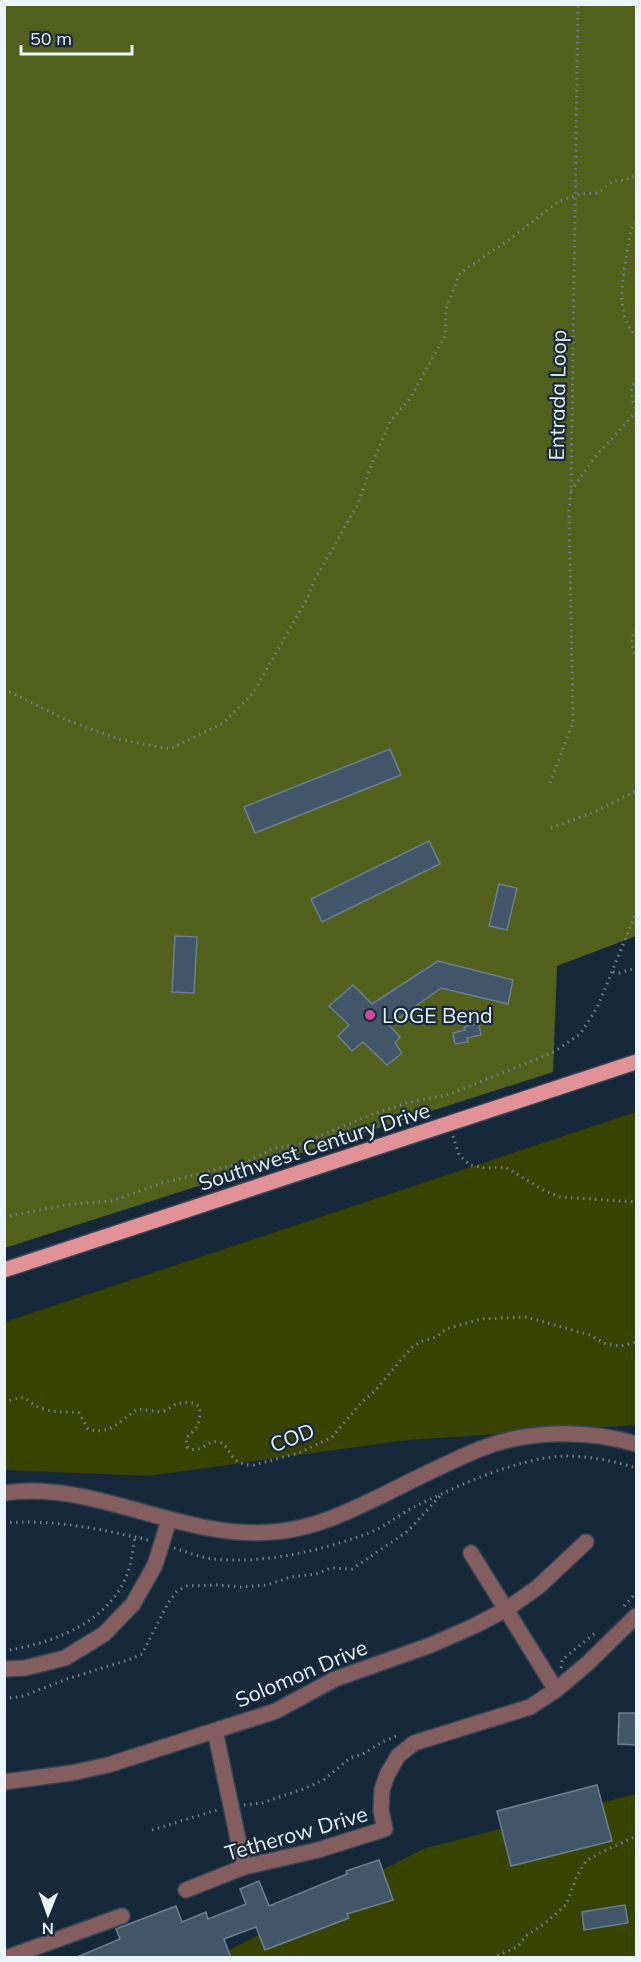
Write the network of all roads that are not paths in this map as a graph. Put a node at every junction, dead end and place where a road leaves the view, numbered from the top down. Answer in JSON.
{"nodes":[{"id":1,"x":636,"y":1062,"type":"edge"},
{"id":2,"x":4,"y":1270,"type":"edge"},
{"id":3,"x":636,"y":1444,"type":"edge"},
{"id":4,"x":4,"y":1493,"type":"edge"},
{"id":5,"x":169,"y":1520,"type":"junction"},
{"id":6,"x":586,"y":1542,"type":"dead end"},
{"id":7,"x":471,"y":1553,"type":"dead end"},
{"id":8,"x":507,"y":1609,"type":"junction"},
{"id":9,"x":636,"y":1616,"type":"edge"},
{"id":10,"x":4,"y":1669,"type":"edge"},
{"id":11,"x":556,"y":1690,"type":"junction"},
{"id":12,"x":215,"y":1731,"type":"junction"},
{"id":13,"x":4,"y":1782,"type":"edge"},
{"id":14,"x":244,"y":1867,"type":"junction"},
{"id":15,"x":186,"y":1890,"type":"dead end"},
{"id":16,"x":122,"y":1916,"type":"dead end"},
{"id":17,"x":5,"y":1957,"type":"edge"}],
"edges":[{"from":1,"to":2,"type":"main road","name":"Southwest Century Drive"},
{"from":3,"to":5,"type":"street"},
{"from":4,"to":5,"type":"street"},
{"from":5,"to":10,"type":"street"},
{"from":6,"to":8,"type":"street","name":"Solomon Drive"},
{"from":7,"to":8,"type":"street"},
{"from":8,"to":11,"type":"street"},
{"from":8,"to":12,"type":"street","name":"Solomon Drive"},
{"from":9,"to":11,"type":"street","name":"Tetherow Drive"},
{"from":11,"to":14,"type":"street","name":"Tetherow Drive"},
{"from":12,"to":13,"type":"street","name":"Solomon Drive"},
{"from":12,"to":14,"type":"street"},
{"from":14,"to":15,"type":"street","name":"Tetherow Drive"},
{"from":16,"to":17,"type":"street"}]}
